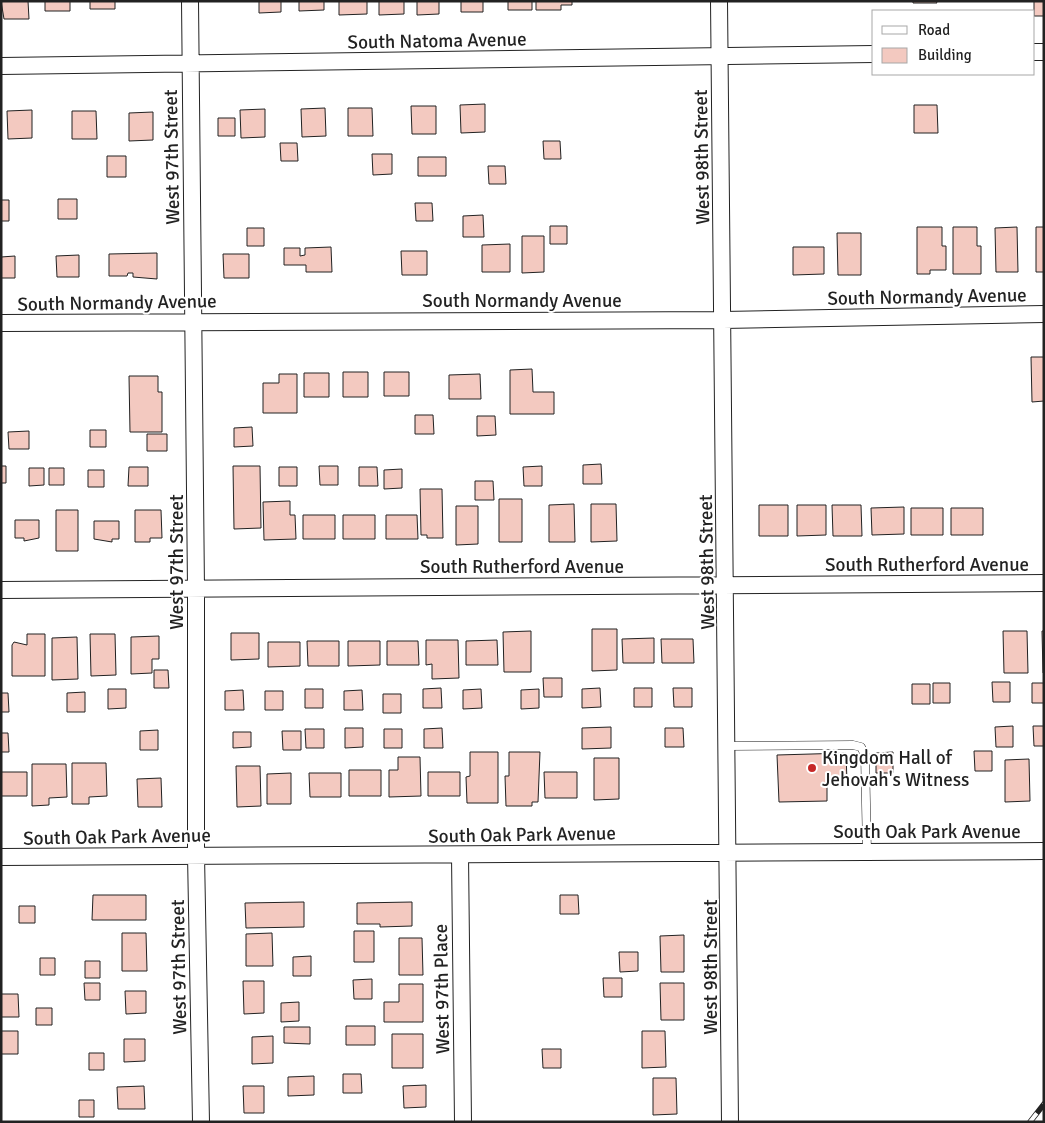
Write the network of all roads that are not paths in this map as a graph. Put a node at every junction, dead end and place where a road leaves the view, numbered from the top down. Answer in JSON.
{"nodes":[{"id":1,"x":190,"y":1,"type":"edge"},
{"id":2,"x":719,"y":1,"type":"edge"},
{"id":3,"x":872,"y":54,"type":"edge"},
{"id":4,"x":720,"y":56,"type":"junction"},
{"id":5,"x":190,"y":63,"type":"junction"},
{"id":6,"x":1,"y":66,"type":"edge"},
{"id":7,"x":1044,"y":314,"type":"edge"},
{"id":8,"x":723,"y":320,"type":"junction"},
{"id":9,"x":193,"y":321,"type":"junction"},
{"id":10,"x":1,"y":323,"type":"edge"},
{"id":11,"x":1044,"y":583,"type":"edge"},
{"id":12,"x":726,"y":584,"type":"junction"},
{"id":13,"x":196,"y":589,"type":"junction"},
{"id":14,"x":1,"y":590,"type":"edge"},
{"id":15,"x":728,"y":746,"type":"junction"},
{"id":16,"x":867,"y":851,"type":"junction"},
{"id":17,"x":1044,"y":851,"type":"edge"},
{"id":18,"x":729,"y":852,"type":"junction"},
{"id":19,"x":196,"y":855,"type":"junction"},
{"id":20,"x":460,"y":855,"type":"junction"},
{"id":21,"x":1,"y":857,"type":"edge"},
{"id":22,"x":201,"y":1122,"type":"edge"},
{"id":23,"x":463,"y":1122,"type":"edge"},
{"id":24,"x":730,"y":1122,"type":"edge"}],
"edges":[{"from":1,"to":5,"type":"street","name":"West 97th Street"},
{"from":2,"to":4,"type":"street","name":"West 98th Street"},
{"from":3,"to":4,"type":"street","name":"South Natoma Avenue"},
{"from":4,"to":5,"type":"street","name":"South Natoma Avenue"},
{"from":4,"to":8,"type":"street","name":"West 98th Street"},
{"from":5,"to":6,"type":"street","name":"South Natoma Avenue"},
{"from":5,"to":9,"type":"street","name":"West 97th Street"},
{"from":7,"to":8,"type":"street","name":"South Normandy Avenue"},
{"from":8,"to":9,"type":"street","name":"South Normandy Avenue"},
{"from":8,"to":12,"type":"street","name":"West 98th Street"},
{"from":9,"to":10,"type":"street","name":"South Normandy Avenue"},
{"from":9,"to":13,"type":"street","name":"West 97th Street"},
{"from":11,"to":12,"type":"street","name":"South Rutherford Avenue"},
{"from":12,"to":13,"type":"street","name":"South Rutherford Avenue"},
{"from":12,"to":15,"type":"street","name":"West 98th Street"},
{"from":13,"to":14,"type":"street","name":"South Rutherford Avenue"},
{"from":13,"to":19,"type":"street","name":"West 97th Street"},
{"from":15,"to":16,"type":"lane"},
{"from":15,"to":18,"type":"street","name":"West 98th Street"},
{"from":16,"to":17,"type":"street","name":"South Oak Park Avenue"},
{"from":16,"to":18,"type":"street","name":"South Oak Park Avenue"},
{"from":18,"to":20,"type":"street","name":"South Oak Park Avenue"},
{"from":18,"to":24,"type":"street","name":"West 98th Street"},
{"from":19,"to":20,"type":"street","name":"South Oak Park Avenue"},
{"from":19,"to":21,"type":"street","name":"South Oak Park Avenue"},
{"from":19,"to":22,"type":"street","name":"West 97th Street"},
{"from":20,"to":23,"type":"street","name":"West 97th Place"}]}
